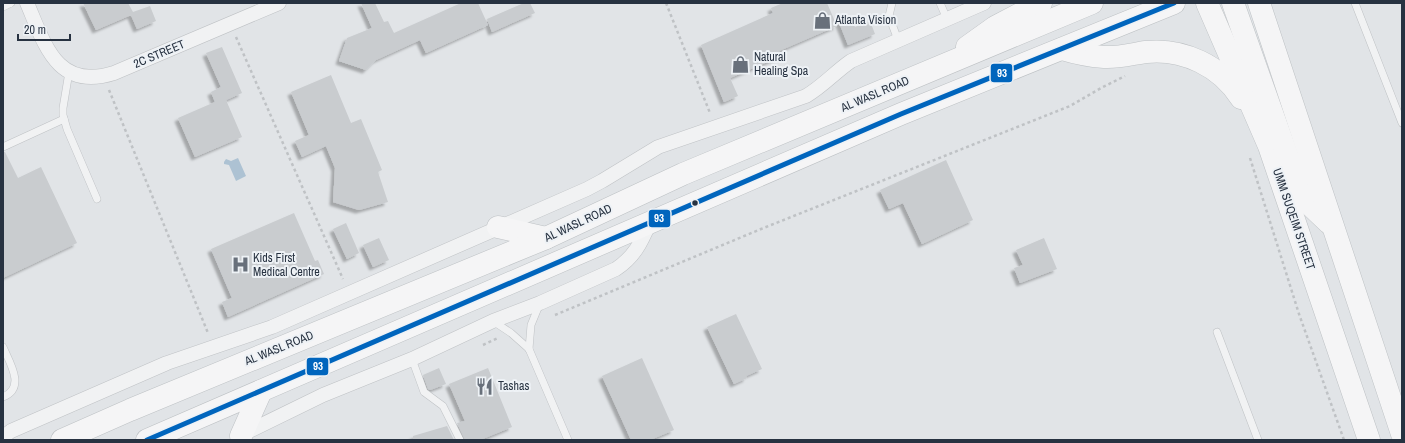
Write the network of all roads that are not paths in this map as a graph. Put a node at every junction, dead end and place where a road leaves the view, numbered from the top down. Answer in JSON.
{"nodes":[{"id":1,"x":11,"y":3,"type":"edge"},
{"id":2,"x":27,"y":3,"type":"edge"},
{"id":3,"x":278,"y":3,"type":"edge"},
{"id":4,"x":892,"y":3,"type":"edge"},
{"id":5,"x":940,"y":3,"type":"edge"},
{"id":6,"x":984,"y":3,"type":"edge"},
{"id":7,"x":1041,"y":3,"type":"edge"},
{"id":8,"x":1092,"y":3,"type":"edge"},
{"id":9,"x":1174,"y":3,"type":"edge"},
{"id":10,"x":1233,"y":3,"type":"edge"},
{"id":11,"x":1259,"y":3,"type":"edge"},
{"id":12,"x":1355,"y":3,"type":"edge"},
{"id":13,"x":1211,"y":6,"type":"edge"},
{"id":14,"x":3,"y":7,"type":"edge"},
{"id":15,"x":947,"y":19,"type":"junction"},
{"id":16,"x":898,"y":40,"type":"junction"},
{"id":17,"x":1062,"y":49,"type":"junction"},
{"id":18,"x":941,"y":67,"type":"junction"},
{"id":19,"x":69,"y":72,"type":"junction"},
{"id":20,"x":64,"y":119,"type":"junction"},
{"id":21,"x":1402,"y":123,"type":"edge"},
{"id":22,"x":1269,"y":146,"type":"junction"},
{"id":23,"x":3,"y":147,"type":"edge"},
{"id":24,"x":97,"y":199,"type":"dead end"},
{"id":25,"x":649,"y":224,"type":"junction"},
{"id":26,"x":498,"y":227,"type":"junction"},
{"id":27,"x":1332,"y":227,"type":"junction"},
{"id":28,"x":546,"y":238,"type":"junction"},
{"id":29,"x":540,"y":303,"type":"junction"},
{"id":30,"x":493,"y":321,"type":"junction"},
{"id":31,"x":1217,"y":332,"type":"dead end"},
{"id":32,"x":3,"y":347,"type":"edge"},
{"id":33,"x":529,"y":349,"type":"junction"},
{"id":34,"x":412,"y":359,"type":"junction"},
{"id":35,"x":261,"y":391,"type":"junction"},
{"id":36,"x":3,"y":397,"type":"edge"},
{"id":37,"x":1402,"y":434,"type":"edge"},
{"id":38,"x":3,"y":437,"type":"edge"},
{"id":39,"x":236,"y":438,"type":"edge"},
{"id":40,"x":62,"y":440,"type":"edge"},
{"id":41,"x":147,"y":440,"type":"edge"},
{"id":42,"x":460,"y":440,"type":"edge"},
{"id":43,"x":568,"y":440,"type":"edge"},
{"id":44,"x":1258,"y":440,"type":"edge"},
{"id":45,"x":1368,"y":440,"type":"edge"}],
"edges":[{"from":1,"to":14,"type":"lane"},
{"from":2,"to":19,"type":"street","name":"2C STREET"},
{"from":3,"to":19,"type":"street","name":"2C STREET"},
{"from":4,"to":16,"type":"lane"},
{"from":5,"to":15,"type":"lane"},
{"from":6,"to":15,"type":"street"},
{"from":7,"to":18,"type":"main road"},
{"from":8,"to":18,"type":"main road","name":"AL WASL ROAD"},
{"from":9,"to":17,"type":"main road"},
{"from":10,"to":27,"type":"main road"},
{"from":11,"to":27,"type":"main road"},
{"from":12,"to":21,"type":"lane"},
{"from":13,"to":22,"type":"main road","name":"UMM SUQEIM STREET"},
{"from":15,"to":16,"type":"street"},
{"from":16,"to":26,"type":"street"},
{"from":17,"to":22,"type":"main road"},
{"from":17,"to":25,"type":"main road"},
{"from":18,"to":28,"type":"main road","name":"AL WASL ROAD"},
{"from":19,"to":20,"type":"lane"},
{"from":20,"to":23,"type":"lane"},
{"from":20,"to":24,"type":"lane"},
{"from":22,"to":45,"type":"main road","name":"UMM SUQEIM STREET"},
{"from":25,"to":29,"type":"street"},
{"from":25,"to":35,"type":"main road"},
{"from":26,"to":28,"type":"main road"},
{"from":26,"to":38,"type":"street"},
{"from":27,"to":37,"type":"main road"},
{"from":28,"to":40,"type":"main road","name":"AL WASL ROAD"},
{"from":29,"to":30,"type":"street"},
{"from":29,"to":33,"type":"lane"},
{"from":30,"to":33,"type":"lane"},
{"from":30,"to":34,"type":"street"},
{"from":31,"to":44,"type":"lane"},
{"from":32,"to":36,"type":"lane"},
{"from":33,"to":43,"type":"lane"},
{"from":34,"to":39,"type":"street"},
{"from":34,"to":42,"type":"lane"},
{"from":35,"to":39,"type":"main road"},
{"from":35,"to":41,"type":"main road"}]}
